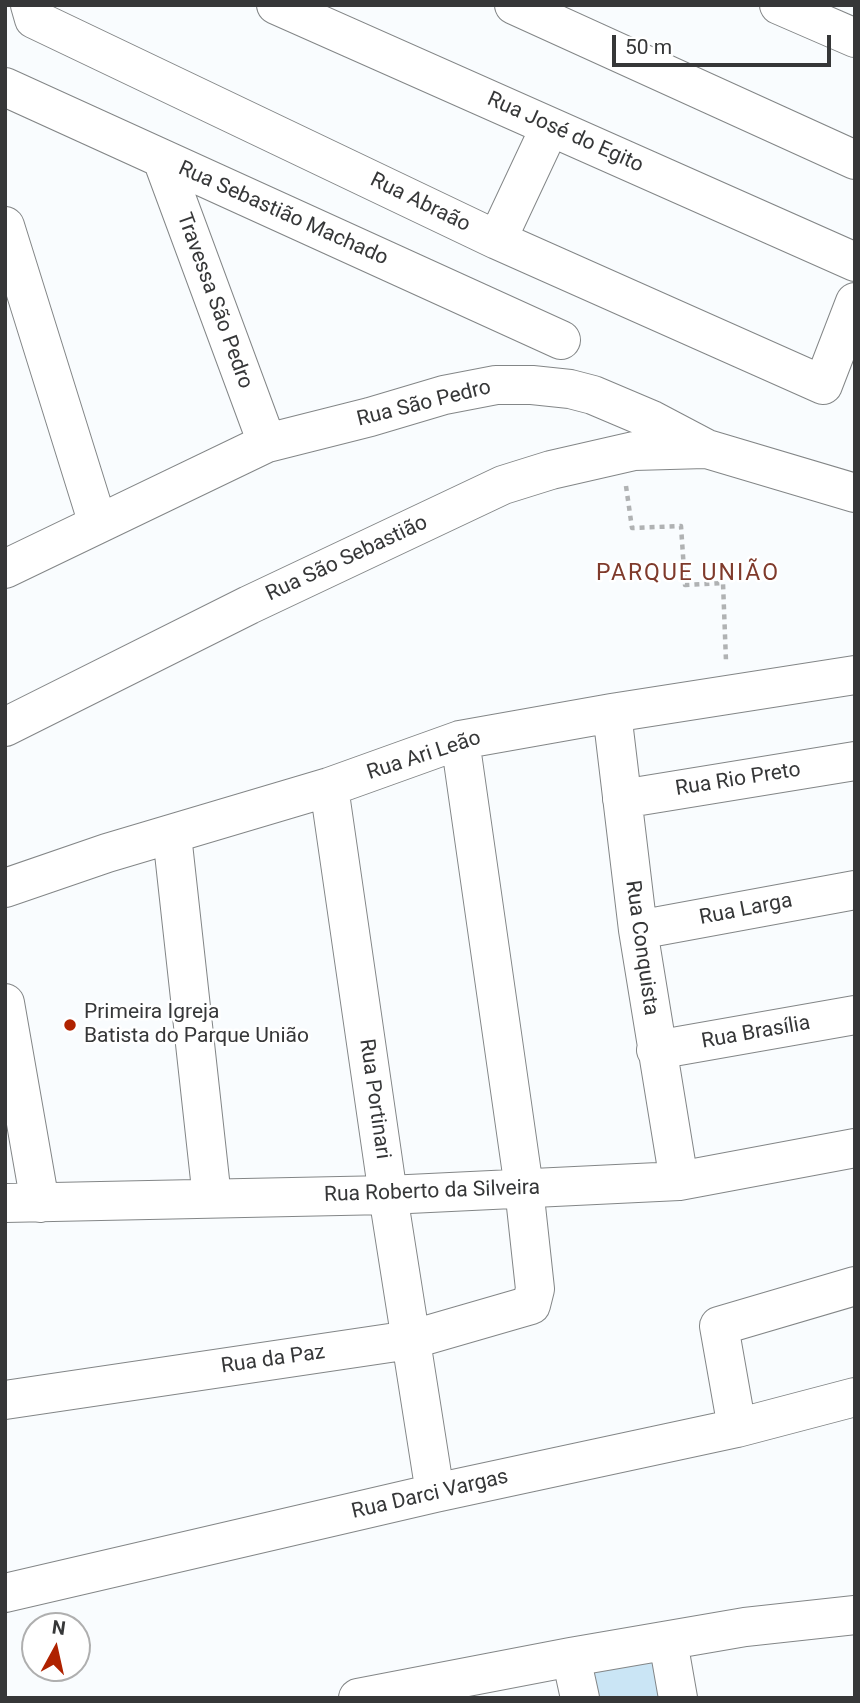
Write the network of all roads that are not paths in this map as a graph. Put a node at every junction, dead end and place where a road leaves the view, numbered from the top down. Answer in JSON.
{"nodes":[{"id":1,"x":30,"y":5,"type":"edge"},
{"id":2,"x":276,"y":5,"type":"edge"},
{"id":3,"x":514,"y":5,"type":"edge"},
{"id":4,"x":779,"y":5,"type":"edge"},
{"id":5,"x":855,"y":38,"type":"edge"},
{"id":6,"x":5,"y":87,"type":"edge"},
{"id":7,"x":550,"y":127,"type":"junction"},
{"id":8,"x":162,"y":159,"type":"junction"},
{"id":9,"x":855,"y":160,"type":"edge"},
{"id":10,"x":5,"y":226,"type":"edge"},
{"id":11,"x":497,"y":240,"type":"junction"},
{"id":12,"x":855,"y":261,"type":"edge"},
{"id":13,"x":855,"y":302,"type":"edge"},
{"id":14,"x":561,"y":341,"type":"dead end"},
{"id":15,"x":267,"y":443,"type":"junction"},
{"id":16,"x":707,"y":449,"type":"junction"},
{"id":17,"x":855,"y":493,"type":"edge"},
{"id":18,"x":98,"y":523,"type":"junction"},
{"id":19,"x":5,"y":569,"type":"edge"},
{"id":20,"x":855,"y":675,"type":"edge"},
{"id":21,"x":612,"y":713,"type":"junction"},
{"id":22,"x":5,"y":727,"type":"edge"},
{"id":23,"x":460,"y":740,"type":"junction"},
{"id":24,"x":855,"y":761,"type":"edge"},
{"id":25,"x":329,"y":787,"type":"junction"},
{"id":26,"x":622,"y":799,"type":"junction"},
{"id":27,"x":172,"y":835,"type":"junction"},
{"id":28,"x":6,"y":886,"type":"edge"},
{"id":29,"x":855,"y":890,"type":"edge"},
{"id":30,"x":638,"y":930,"type":"junction"},
{"id":31,"x":5,"y":1003,"type":"edge"},
{"id":32,"x":855,"y":1015,"type":"edge"},
{"id":33,"x":656,"y":1050,"type":"junction"},
{"id":34,"x":855,"y":1147,"type":"edge"},
{"id":35,"x":679,"y":1181,"type":"junction"},
{"id":36,"x":524,"y":1188,"type":"junction"},
{"id":37,"x":388,"y":1195,"type":"junction"},
{"id":38,"x":212,"y":1198,"type":"junction"},
{"id":39,"x":23,"y":1203,"type":"edge"},
{"id":40,"x":855,"y":1286,"type":"edge"},
{"id":41,"x":410,"y":1340,"type":"junction"},
{"id":42,"x":855,"y":1397,"type":"edge"},
{"id":43,"x":5,"y":1400,"type":"edge"},
{"id":44,"x":737,"y":1428,"type":"junction"},
{"id":45,"x":435,"y":1493,"type":"junction"},
{"id":46,"x":5,"y":1593,"type":"edge"},
{"id":47,"x":855,"y":1615,"type":"edge"},
{"id":48,"x":668,"y":1641,"type":"junction"},
{"id":49,"x":571,"y":1657,"type":"junction"},
{"id":50,"x":358,"y":1698,"type":"edge"},
{"id":51,"x":579,"y":1698,"type":"edge"},
{"id":52,"x":678,"y":1698,"type":"edge"}],
"edges":[{"from":1,"to":11,"type":"street","name":"Rua Abraão"},
{"from":2,"to":7,"type":"street","name":"Rua José do Egito"},
{"from":3,"to":9,"type":"street"},
{"from":4,"to":5,"type":"street"},
{"from":6,"to":8,"type":"street","name":"Rua Sebastião Machado"},
{"from":7,"to":11,"type":"street"},
{"from":7,"to":12,"type":"street","name":"Rua José do Egito"},
{"from":8,"to":14,"type":"street","name":"Rua Sebastião Machado"},
{"from":8,"to":15,"type":"street","name":"Travessa São Pedro"},
{"from":10,"to":18,"type":"street"},
{"from":11,"to":13,"type":"street","name":"Rua Abraão"},
{"from":15,"to":16,"type":"street","name":"Rua São Pedro"},
{"from":15,"to":18,"type":"street","name":"Rua São Pedro"},
{"from":16,"to":17,"type":"street","name":"Rua São Pedro"},
{"from":16,"to":22,"type":"street","name":"Rua São Sebastião"},
{"from":18,"to":19,"type":"street","name":"Rua São Pedro"},
{"from":20,"to":21,"type":"street","name":"Rua Ari Leão"},
{"from":21,"to":23,"type":"street","name":"Rua Ari Leão"},
{"from":21,"to":26,"type":"street","name":"Rua Conquista"},
{"from":23,"to":25,"type":"street","name":"Rua Ari Leão"},
{"from":23,"to":36,"type":"street"},
{"from":24,"to":26,"type":"street","name":"Rua Rio Preto"},
{"from":25,"to":27,"type":"street","name":"Rua Ari Leão"},
{"from":25,"to":37,"type":"street","name":"Rua Portinari"},
{"from":26,"to":30,"type":"street","name":"Rua Conquista"},
{"from":27,"to":28,"type":"street","name":"Rua Ari Leão"},
{"from":27,"to":38,"type":"street"},
{"from":29,"to":30,"type":"street","name":"Rua Larga"},
{"from":30,"to":33,"type":"street","name":"Rua Conquista"},
{"from":31,"to":39,"type":"street"},
{"from":32,"to":33,"type":"street","name":"Rua Brasília"},
{"from":33,"to":35,"type":"street","name":"Rua Conquista"},
{"from":34,"to":35,"type":"street","name":"Rua Roberto da Silveira"},
{"from":35,"to":36,"type":"street","name":"Rua Roberto da Silveira"},
{"from":36,"to":37,"type":"street","name":"Rua Roberto da Silveira"},
{"from":36,"to":41,"type":"street","name":"Rua da Paz"},
{"from":37,"to":38,"type":"street","name":"Rua Roberto da Silveira"},
{"from":37,"to":41,"type":"street","name":"Rua Portinari"},
{"from":38,"to":39,"type":"street","name":"Rua Roberto da Silveira"},
{"from":40,"to":44,"type":"street"},
{"from":41,"to":43,"type":"street","name":"Rua da Paz"},
{"from":41,"to":45,"type":"street","name":"Rua Portinari"},
{"from":42,"to":44,"type":"street","name":"Rua Darci Vargas"},
{"from":44,"to":45,"type":"street","name":"Rua Darci Vargas"},
{"from":45,"to":46,"type":"street","name":"Rua Darci Vargas"},
{"from":47,"to":48,"type":"street"},
{"from":48,"to":49,"type":"street"},
{"from":48,"to":52,"type":"street"},
{"from":49,"to":50,"type":"street"},
{"from":49,"to":51,"type":"street"}]}
